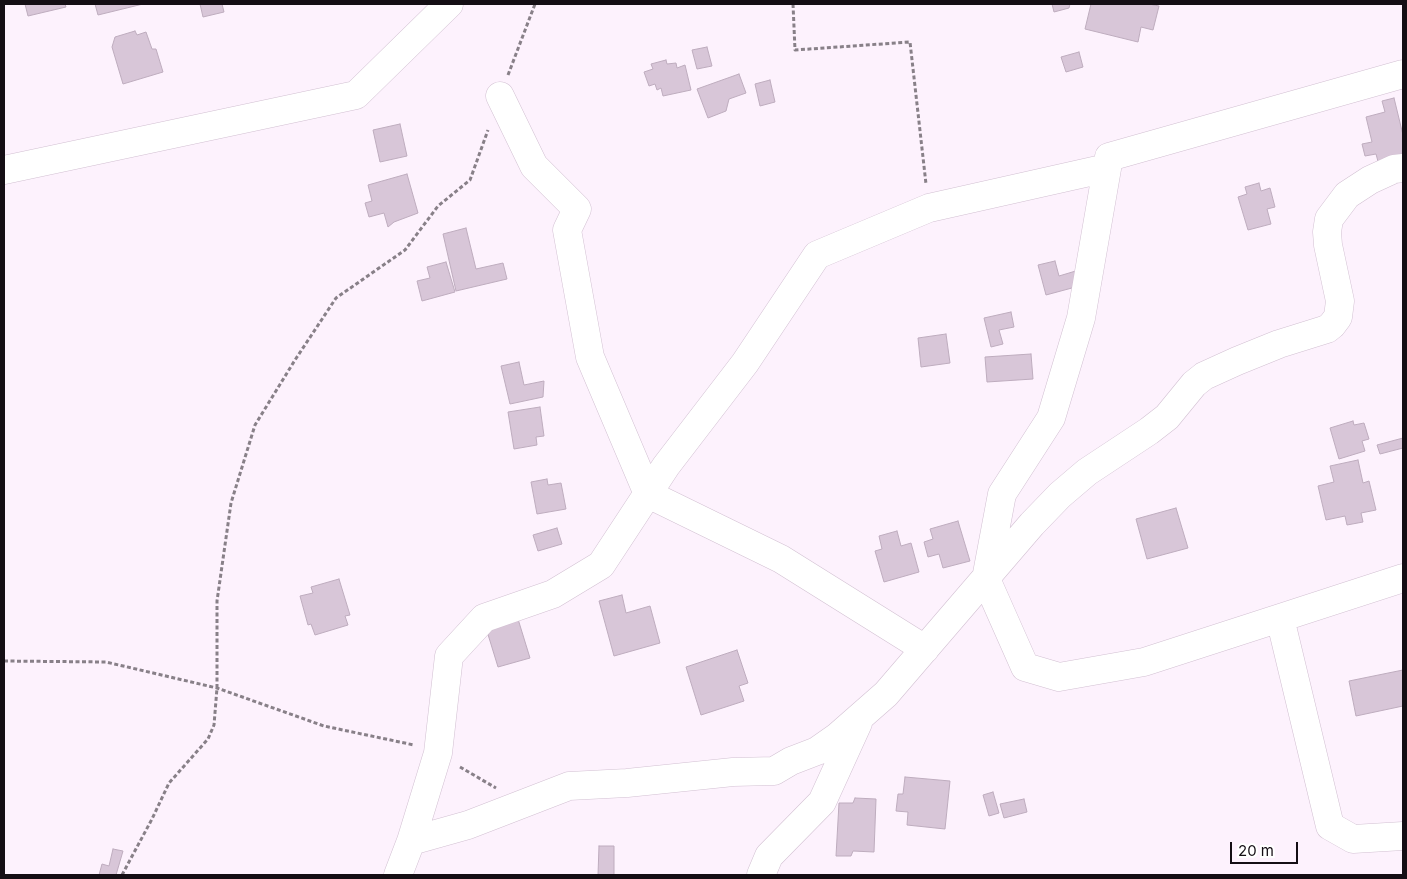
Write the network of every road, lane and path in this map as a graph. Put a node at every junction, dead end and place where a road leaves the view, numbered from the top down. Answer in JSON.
{"nodes":[{"id":1,"x":449,"y":4,"type":"edge"},
{"id":2,"x":535,"y":4,"type":"edge"},
{"id":3,"x":793,"y":4,"type":"edge"},
{"id":4,"x":1403,"y":74,"type":"edge"},
{"id":5,"x":500,"y":96,"type":"junction"},
{"id":6,"x":1107,"y":168,"type":"junction"},
{"id":7,"x":1403,"y":168,"type":"edge"},
{"id":8,"x":4,"y":170,"type":"edge"},
{"id":9,"x":928,"y":208,"type":"junction"},
{"id":10,"x":648,"y":494,"type":"junction"},
{"id":11,"x":1403,"y":578,"type":"edge"},
{"id":12,"x":986,"y":579,"type":"junction"},
{"id":13,"x":1280,"y":618,"type":"junction"},
{"id":14,"x":925,"y":649,"type":"junction"},
{"id":15,"x":4,"y":661,"type":"edge"},
{"id":16,"x":217,"y":688,"type":"junction"},
{"id":17,"x":860,"y":717,"type":"junction"},
{"id":18,"x":438,"y":753,"type":"junction"},
{"id":19,"x":523,"y":804,"type":"junction"},
{"id":20,"x":1403,"y":836,"type":"edge"},
{"id":21,"x":411,"y":841,"type":"junction"},
{"id":22,"x":122,"y":875,"type":"edge"},
{"id":23,"x":398,"y":875,"type":"edge"},
{"id":24,"x":761,"y":875,"type":"edge"}],
"edges":[{"from":1,"to":8,"type":"street"},
{"from":2,"to":5,"type":"path"},
{"from":3,"to":9,"type":"path"},
{"from":4,"to":6,"type":"street"},
{"from":5,"to":10,"type":"street"},
{"from":5,"to":16,"type":"path"},
{"from":6,"to":9,"type":"street"},
{"from":6,"to":12,"type":"street"},
{"from":7,"to":12,"type":"street"},
{"from":9,"to":10,"type":"street"},
{"from":10,"to":14,"type":"street"},
{"from":10,"to":18,"type":"street"},
{"from":11,"to":13,"type":"street"},
{"from":12,"to":13,"type":"street"},
{"from":12,"to":14,"type":"street"},
{"from":13,"to":20,"type":"street"},
{"from":14,"to":17,"type":"street"},
{"from":15,"to":16,"type":"path"},
{"from":16,"to":18,"type":"path"},
{"from":16,"to":22,"type":"path"},
{"from":17,"to":19,"type":"street"},
{"from":17,"to":24,"type":"street"},
{"from":18,"to":19,"type":"path"},
{"from":18,"to":21,"type":"street"},
{"from":19,"to":21,"type":"street"},
{"from":21,"to":23,"type":"street"}]}
